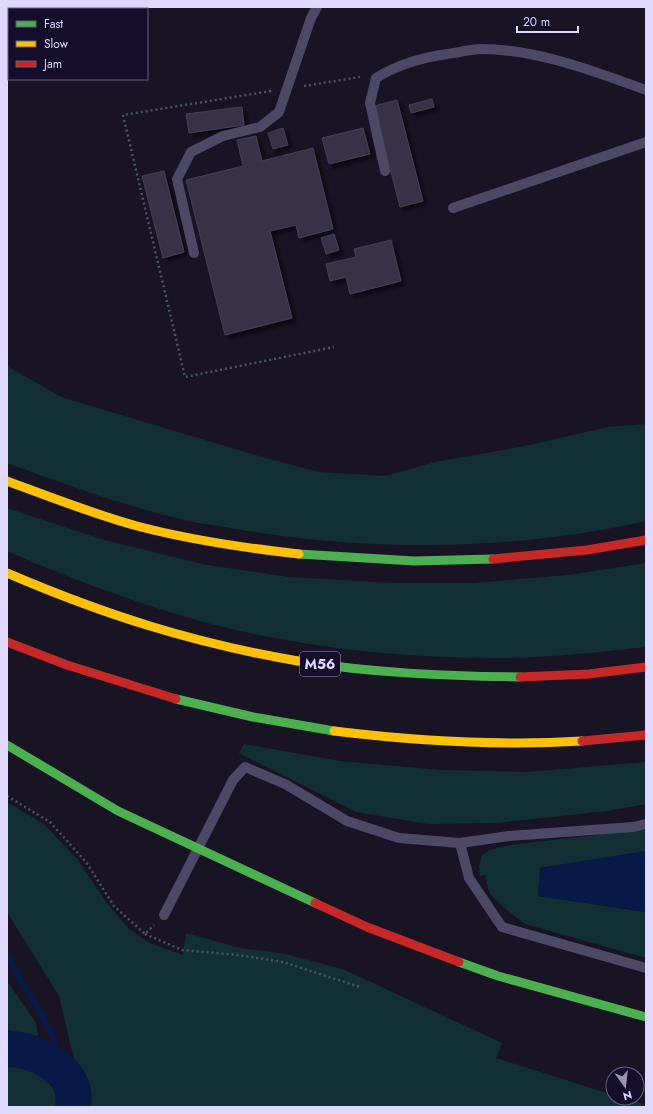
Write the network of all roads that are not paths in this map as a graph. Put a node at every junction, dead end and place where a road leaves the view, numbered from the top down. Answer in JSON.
{"nodes":[{"id":1,"x":317,"y":7,"type":"edge"},
{"id":2,"x":646,"y":90,"type":"edge"},
{"id":3,"x":646,"y":142,"type":"edge"},
{"id":4,"x":385,"y":171,"type":"dead end"},
{"id":5,"x":453,"y":208,"type":"dead end"},
{"id":6,"x":194,"y":253,"type":"dead end"},
{"id":7,"x":7,"y":481,"type":"edge"},
{"id":8,"x":646,"y":540,"type":"edge"},
{"id":9,"x":7,"y":573,"type":"edge"},
{"id":10,"x":7,"y":642,"type":"edge"},
{"id":11,"x":646,"y":667,"type":"edge"},
{"id":12,"x":646,"y":734,"type":"edge"},
{"id":13,"x":7,"y":745,"type":"edge"},
{"id":14,"x":646,"y":824,"type":"edge"},
{"id":15,"x":460,"y":842,"type":"junction"},
{"id":16,"x":164,"y":914,"type":"road end"},
{"id":17,"x":646,"y":968,"type":"edge"},
{"id":18,"x":646,"y":1017,"type":"edge"}],
"edges":[{"from":1,"to":6,"type":"lane"},
{"from":2,"to":4,"type":"lane"},
{"from":3,"to":5,"type":"lane"},
{"from":7,"to":8,"type":"highway"},
{"from":9,"to":11,"type":"highway","number":"M56"},
{"from":10,"to":12,"type":"highway"},
{"from":13,"to":18,"type":"highway"},
{"from":14,"to":15,"type":"lane"},
{"from":15,"to":16,"type":"lane"},
{"from":15,"to":17,"type":"lane"}]}
